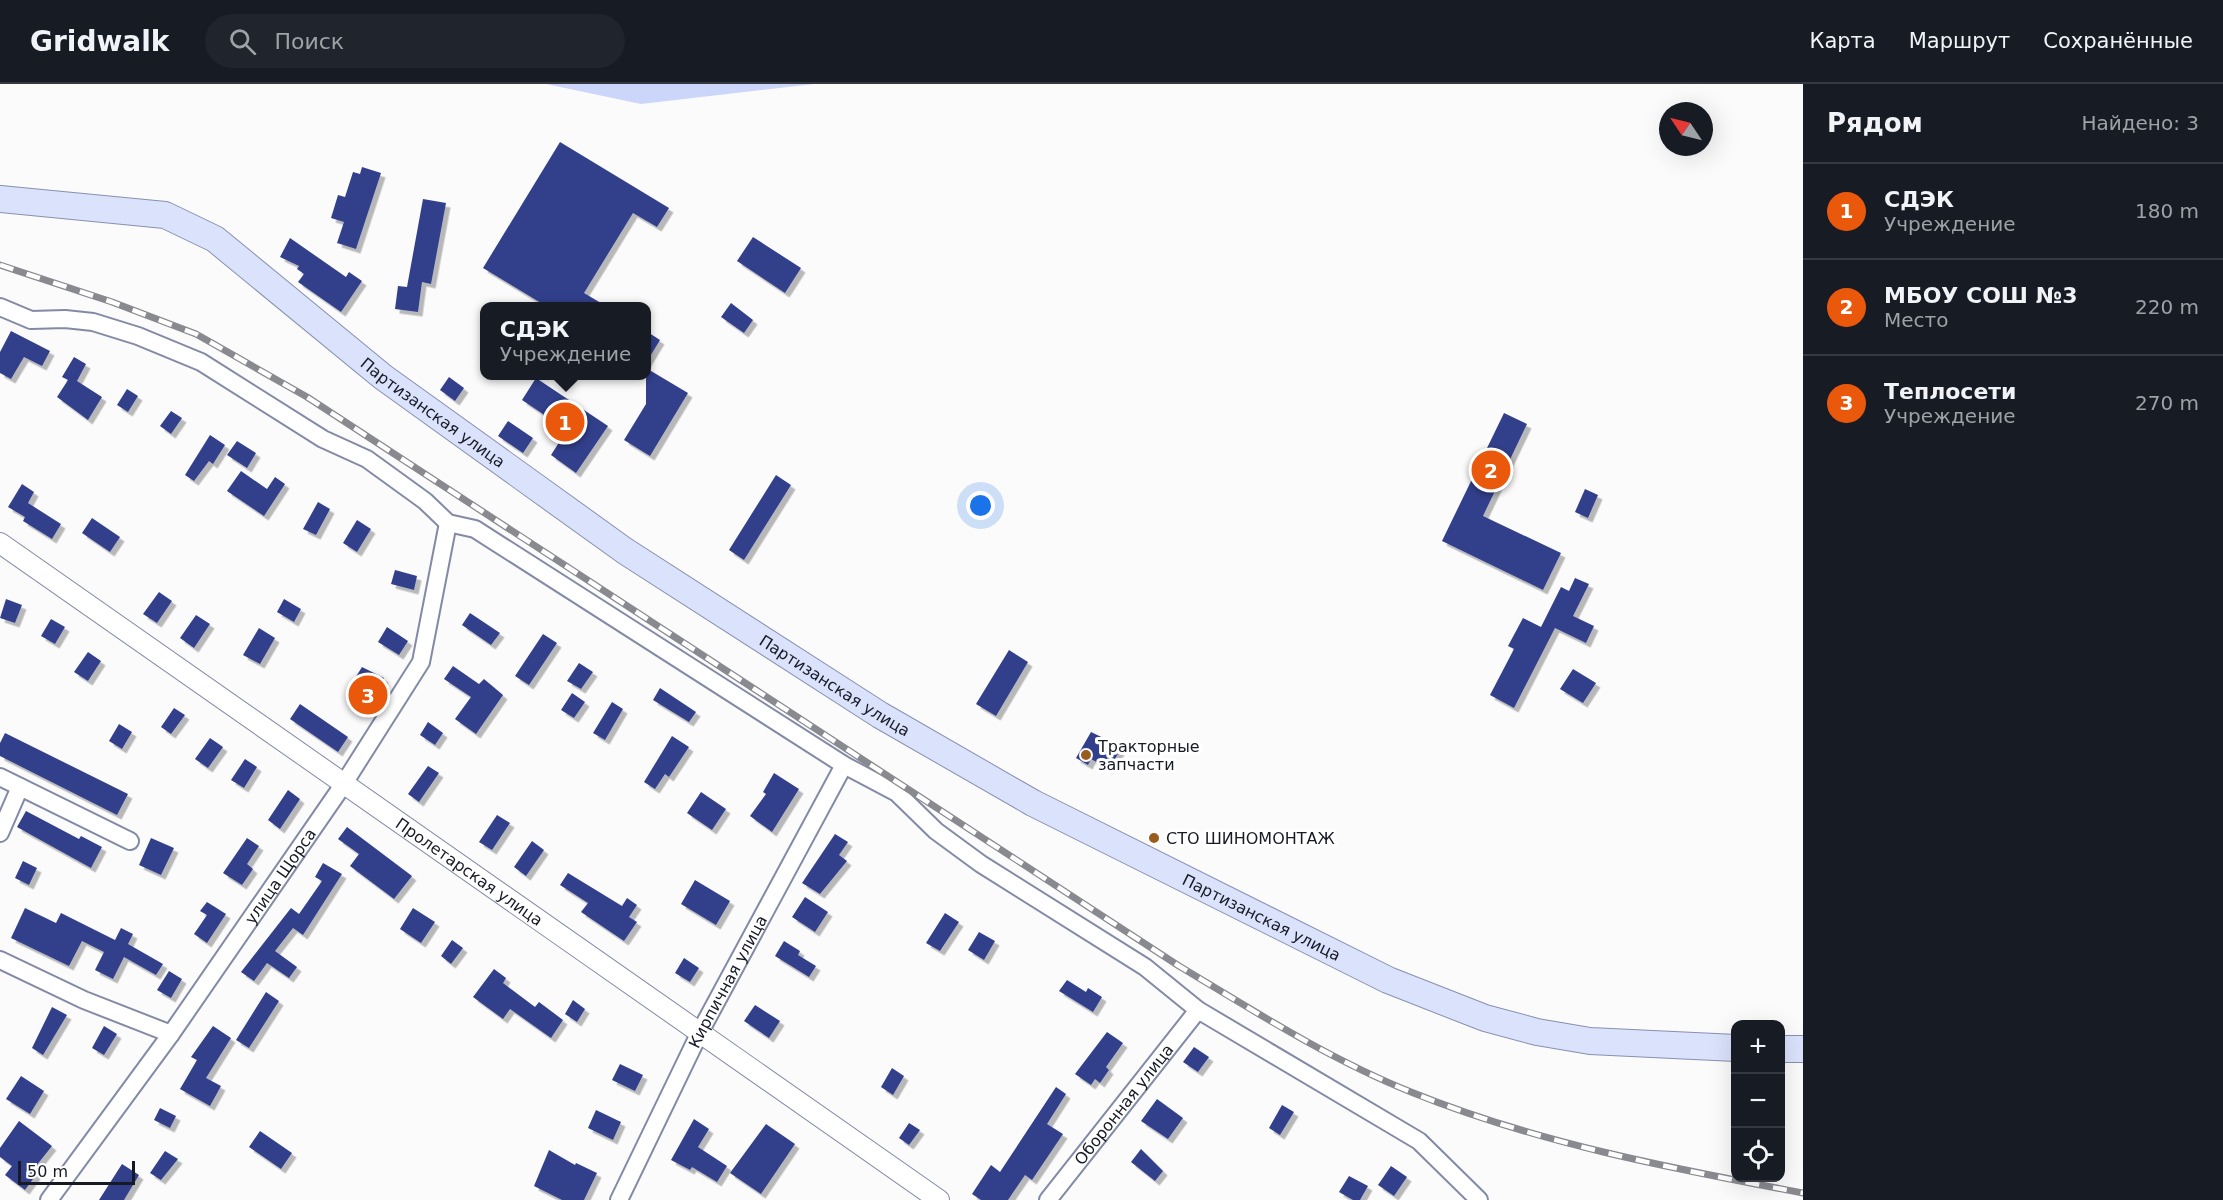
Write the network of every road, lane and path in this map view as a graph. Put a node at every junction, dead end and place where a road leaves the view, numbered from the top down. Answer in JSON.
{"nodes":[{"id":1,"x":0,"y":199,"type":"edge"},
{"id":2,"x":0,"y":307,"type":"edge"},
{"id":3,"x":448,"y":523,"type":"junction"},
{"id":4,"x":0,"y":543,"type":"edge"},
{"id":5,"x":844,"y":765,"type":"junction"},
{"id":6,"x":0,"y":777,"type":"edge"},
{"id":7,"x":343,"y":785,"type":"junction"},
{"id":8,"x":20,"y":787,"type":"junction"},
{"id":9,"x":0,"y":833,"type":"edge"},
{"id":10,"x":130,"y":841,"type":"dead end"},
{"id":11,"x":0,"y":960,"type":"edge"},
{"id":12,"x":1198,"y":1010,"type":"junction"},
{"id":13,"x":700,"y":1032,"type":"junction"},
{"id":14,"x":171,"y":1034,"type":"junction"},
{"id":15,"x":1731,"y":1048,"type":"edge"},
{"id":16,"x":1785,"y":1049,"type":"edge"},
{"id":17,"x":1803,"y":1049,"type":"edge"},
{"id":18,"x":49,"y":1200,"type":"edge"},
{"id":19,"x":619,"y":1200,"type":"edge"},
{"id":20,"x":939,"y":1200,"type":"edge"},
{"id":21,"x":1048,"y":1200,"type":"edge"},
{"id":22,"x":1479,"y":1200,"type":"edge"}],
"edges":[{"from":1,"to":15,"type":"main road","name":"Партизанская улица"},
{"from":2,"to":3,"type":"street"},
{"from":3,"to":5,"type":"street"},
{"from":3,"to":7,"type":"street","name":"улица Щорса"},
{"from":4,"to":7,"type":"street","name":"Пролетарская улица"},
{"from":5,"to":12,"type":"street"},
{"from":5,"to":13,"type":"street","name":"Кирпичная улица"},
{"from":6,"to":8,"type":"street"},
{"from":7,"to":13,"type":"street","name":"Пролетарская улица"},
{"from":7,"to":14,"type":"street","name":"улица Щорса"},
{"from":8,"to":9,"type":"street"},
{"from":8,"to":10,"type":"street"},
{"from":11,"to":14,"type":"street"},
{"from":12,"to":21,"type":"street","name":"Оборонная улица"},
{"from":12,"to":22,"type":"street"},
{"from":13,"to":19,"type":"street","name":"Кирпичная улица"},
{"from":13,"to":20,"type":"street","name":"Пролетарская улица"},
{"from":14,"to":18,"type":"street","name":"улица Щорса"},
{"from":16,"to":17,"type":"main road"}]}
